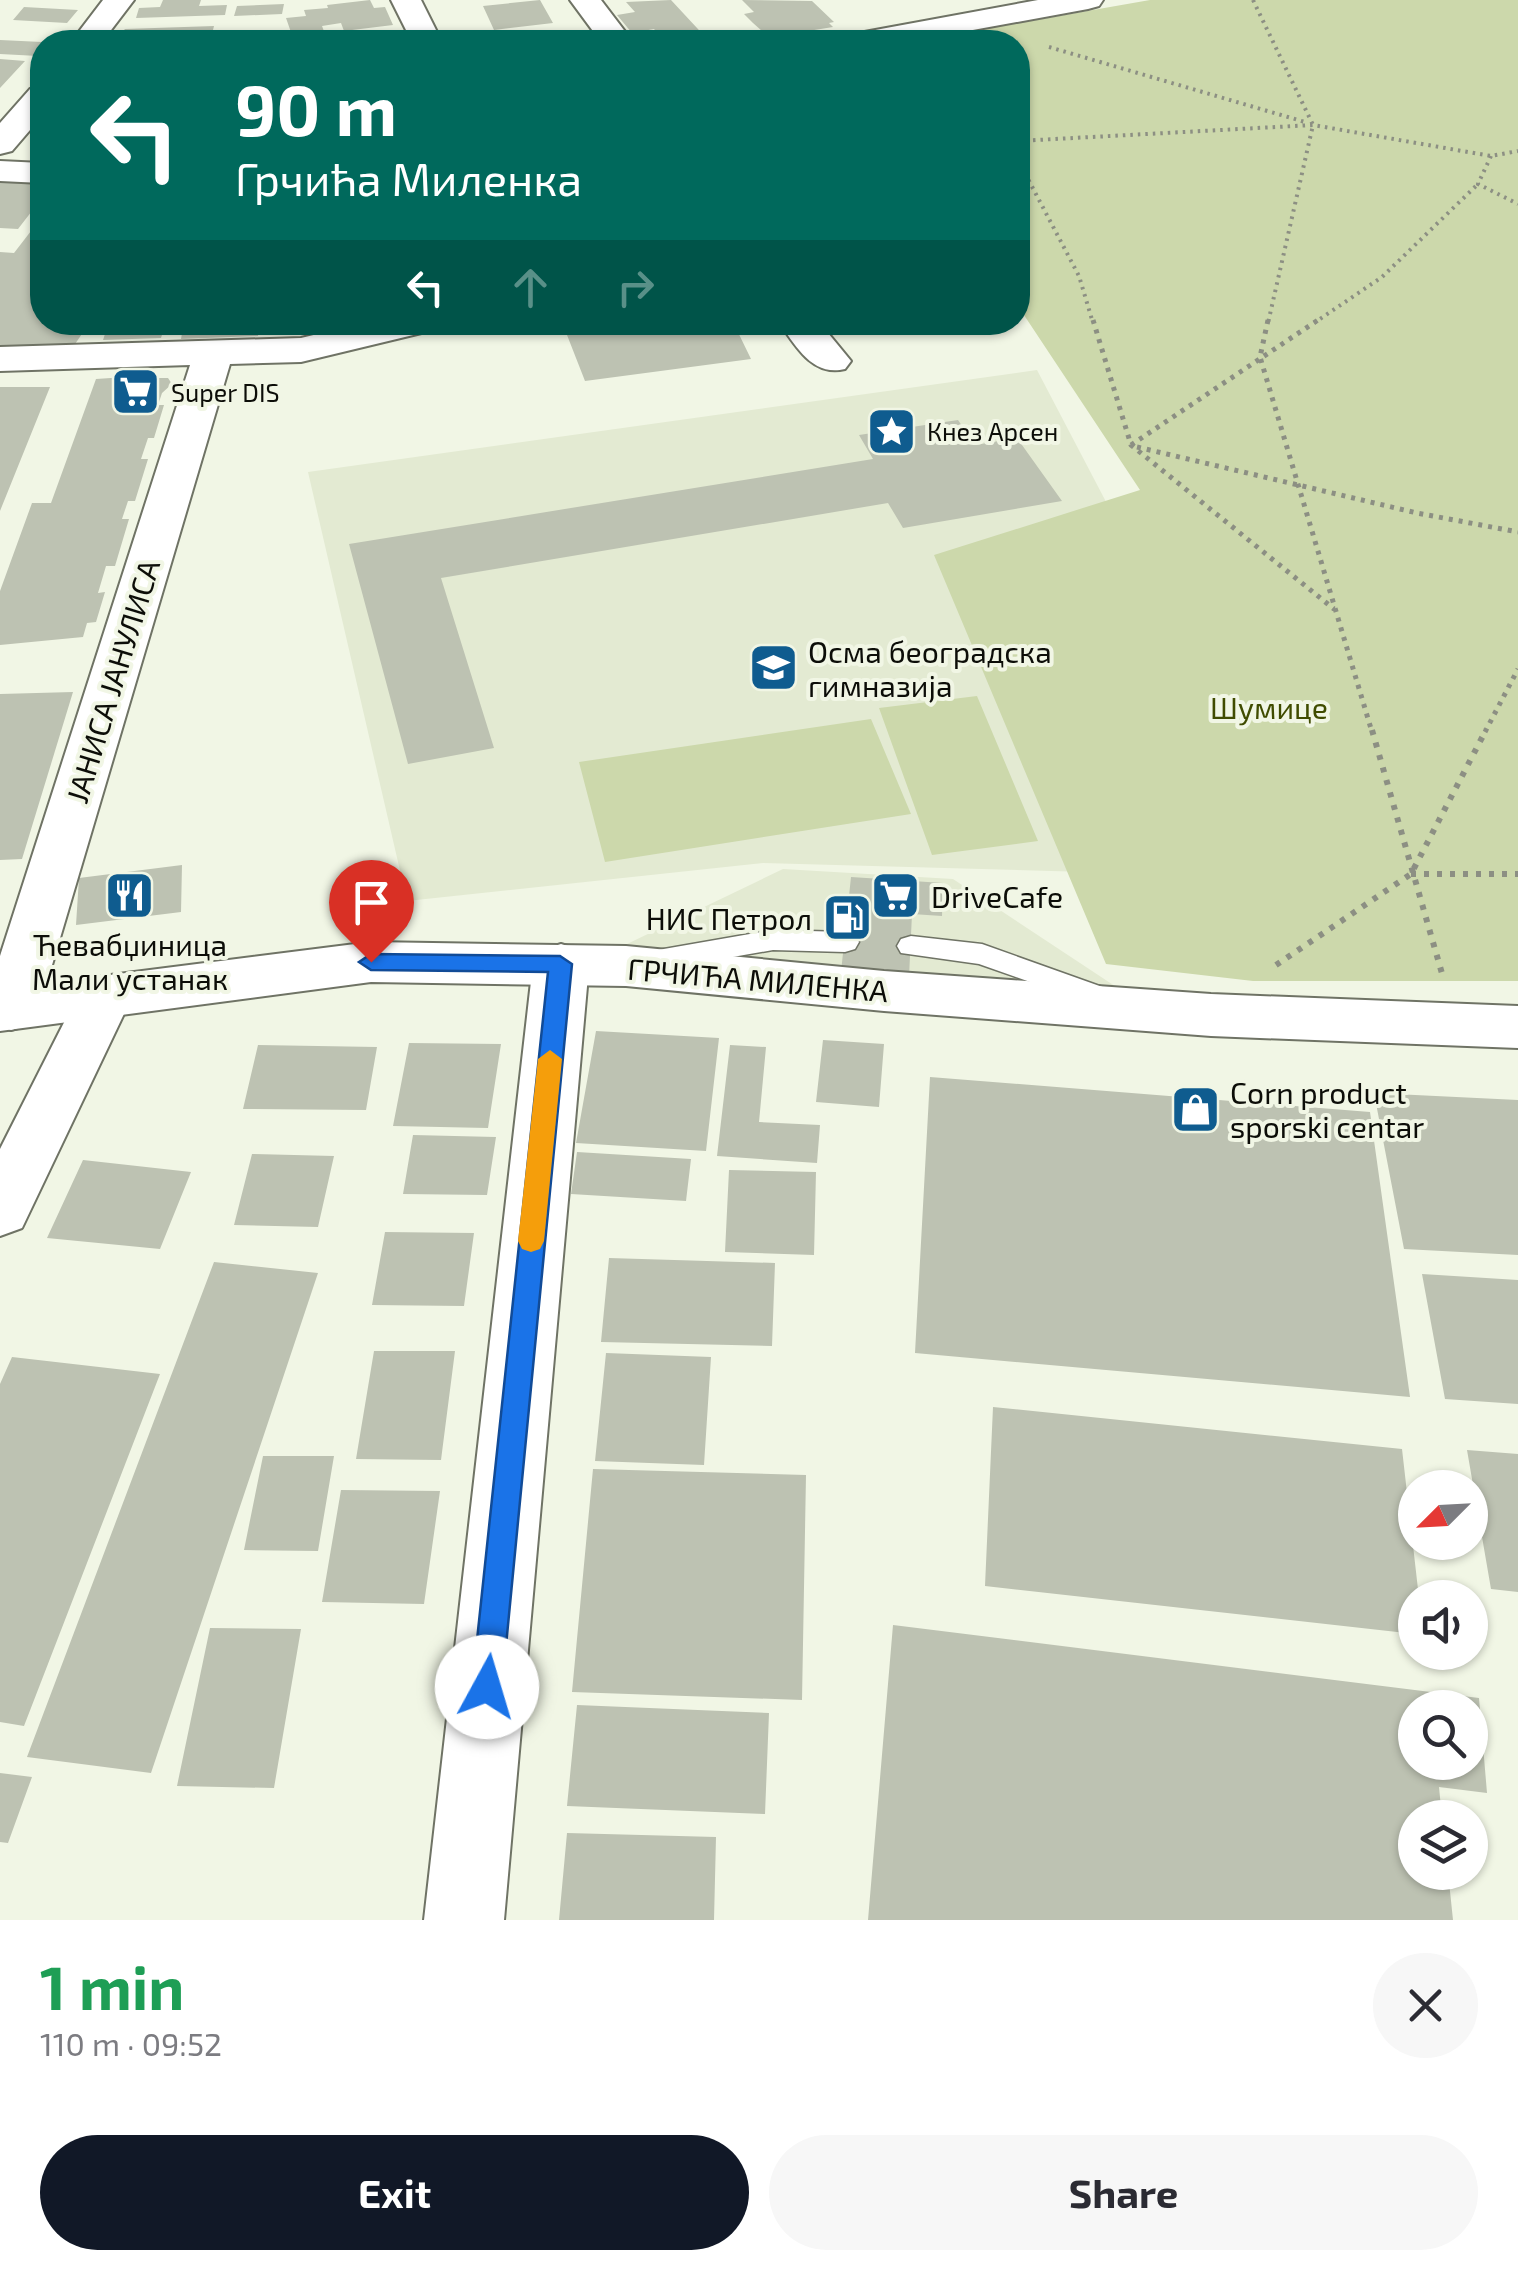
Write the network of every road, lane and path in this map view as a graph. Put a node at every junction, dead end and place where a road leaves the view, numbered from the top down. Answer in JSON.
{"nodes":[{"id":1,"x":119,"y":0,"type":"edge"},
{"id":2,"x":406,"y":0,"type":"edge"},
{"id":3,"x":585,"y":0,"type":"edge"},
{"id":4,"x":1088,"y":0,"type":"edge"},
{"id":5,"x":1253,"y":0,"type":"edge"},
{"id":6,"x":95,"y":30,"type":"edge"},
{"id":7,"x":420,"y":30,"type":"edge"},
{"id":8,"x":608,"y":30,"type":"edge"},
{"id":9,"x":881,"y":30,"type":"edge"},
{"id":10,"x":1050,"y":47,"type":"dead end"},
{"id":11,"x":30,"y":110,"type":"edge"},
{"id":12,"x":1313,"y":124,"type":"junction"},
{"id":13,"x":1030,"y":139,"type":"edge"},
{"id":14,"x":0,"y":144,"type":"edge"},
{"id":15,"x":1518,"y":151,"type":"edge"},
{"id":16,"x":1491,"y":156,"type":"junction"},
{"id":17,"x":0,"y":171,"type":"edge"},
{"id":18,"x":30,"y":172,"type":"edge"},
{"id":19,"x":1030,"y":183,"type":"edge"},
{"id":20,"x":1478,"y":184,"type":"junction"},
{"id":21,"x":1518,"y":204,"type":"edge"},
{"id":22,"x":365,"y":335,"type":"edge"},
{"id":23,"x":809,"y":335,"type":"edge"},
{"id":24,"x":214,"y":353,"type":"junction"},
{"id":25,"x":1260,"y":357,"type":"junction"},
{"id":26,"x":0,"y":359,"type":"edge"},
{"id":27,"x":831,"y":361,"type":"dead end"},
{"id":28,"x":1131,"y":445,"type":"junction"},
{"id":29,"x":1301,"y":486,"type":"junction"},
{"id":30,"x":1518,"y":532,"type":"edge"},
{"id":31,"x":1336,"y":610,"type":"junction"},
{"id":32,"x":1518,"y":669,"type":"edge"},
{"id":33,"x":1410,"y":874,"type":"junction"},
{"id":34,"x":1518,"y":874,"type":"edge"},
{"id":35,"x":844,"y":942,"type":"dead end"},
{"id":36,"x":910,"y":946,"type":"dead end"},
{"id":37,"x":560,"y":964,"type":"junction"},
{"id":38,"x":626,"y":966,"type":"junction"},
{"id":39,"x":1269,"y":970,"type":"dead end"},
{"id":40,"x":1444,"y":982,"type":"dead end"},
{"id":41,"x":104,"y":997,"type":"junction"},
{"id":42,"x":1132,"y":1009,"type":"junction"},
{"id":43,"x":5,"y":1010,"type":"edge"},
{"id":44,"x":1518,"y":1027,"type":"edge"},
{"id":45,"x":0,"y":1211,"type":"edge"},
{"id":46,"x":464,"y":1920,"type":"edge"}],
"edges":[{"from":1,"to":6,"type":"street"},
{"from":2,"to":7,"type":"street"},
{"from":3,"to":8,"type":"street"},
{"from":4,"to":9,"type":"street"},
{"from":5,"to":12,"type":"path"},
{"from":10,"to":12,"type":"path"},
{"from":11,"to":14,"type":"street"},
{"from":12,"to":13,"type":"path"},
{"from":12,"to":16,"type":"path"},
{"from":12,"to":25,"type":"path"},
{"from":15,"to":16,"type":"path"},
{"from":16,"to":20,"type":"path"},
{"from":17,"to":18,"type":"street"},
{"from":19,"to":28,"type":"path"},
{"from":20,"to":21,"type":"path"},
{"from":20,"to":25,"type":"path"},
{"from":22,"to":24,"type":"street"},
{"from":23,"to":27,"type":"street"},
{"from":24,"to":26,"type":"street"},
{"from":24,"to":43,"type":"street","name":"ЈАНИСА ЈАНУЛИСА"},
{"from":25,"to":28,"type":"path"},
{"from":25,"to":29,"type":"path"},
{"from":28,"to":29,"type":"path"},
{"from":28,"to":31,"type":"path"},
{"from":29,"to":30,"type":"path"},
{"from":29,"to":31,"type":"path"},
{"from":31,"to":33,"type":"path"},
{"from":32,"to":33,"type":"path"},
{"from":33,"to":34,"type":"path"},
{"from":33,"to":39,"type":"path"},
{"from":33,"to":40,"type":"path"},
{"from":35,"to":38,"type":"lane"},
{"from":36,"to":42,"type":"lane"},
{"from":37,"to":38,"type":"street","name":"ГРЧИЋА МИЛЕНКА"},
{"from":37,"to":41,"type":"street","name":"ГРЧИЋА МИЛЕНКА"},
{"from":37,"to":46,"type":"street"},
{"from":38,"to":42,"type":"street","name":"ГРЧИЋА МИЛЕНКА"},
{"from":41,"to":43,"type":"street","name":"ГРЧИЋА МИЛЕНКА"},
{"from":41,"to":45,"type":"street"},
{"from":42,"to":44,"type":"street","name":"ГРЧИЋА МИЛЕНКА"}]}
